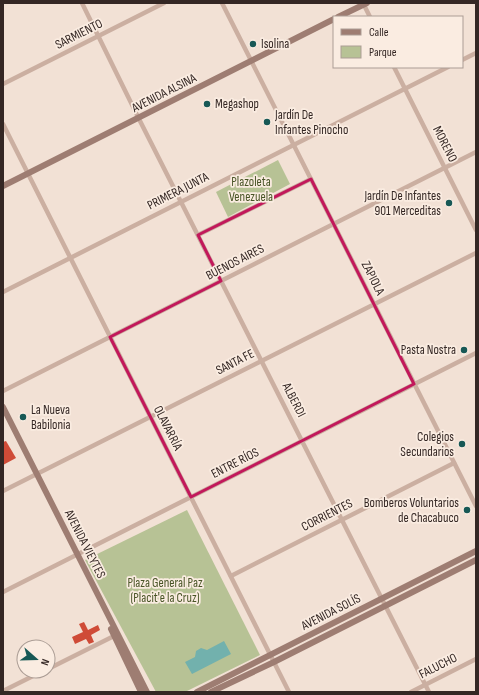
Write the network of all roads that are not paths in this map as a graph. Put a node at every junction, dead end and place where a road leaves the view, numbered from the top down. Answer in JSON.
{"nodes":[{"id":1,"x":82,"y":3,"type":"edge"},
{"id":2,"x":164,"y":3,"type":"edge"},
{"id":3,"x":222,"y":3,"type":"edge"},
{"id":4,"x":364,"y":3,"type":"edge"},
{"id":5,"x":340,"y":16,"type":"edge"},
{"id":6,"x":370,"y":16,"type":"edge"},
{"id":7,"x":333,"y":20,"type":"edge"},
{"id":8,"x":98,"y":36,"type":"junction"},
{"id":9,"x":476,"y":53,"type":"edge"},
{"id":10,"x":463,"y":60,"type":"edge"},
{"id":11,"x":250,"y":61,"type":"junction"},
{"id":12,"x":394,"y":68,"type":"edge"},
{"id":13,"x":446,"y":68,"type":"edge"},
{"id":14,"x":3,"y":84,"type":"edge"},
{"id":15,"x":405,"y":89,"type":"junction"},
{"id":16,"x":139,"y":119,"type":"junction"},
{"id":17,"x":3,"y":124,"type":"edge"},
{"id":18,"x":294,"y":145,"type":"junction"},
{"id":19,"x":476,"y":152,"type":"edge"},
{"id":20,"x":445,"y":168,"type":"junction"},
{"id":21,"x":28,"y":174,"type":"junction"},
{"id":22,"x":311,"y":179,"type":"junction"},
{"id":23,"x":3,"y":186,"type":"edge"},
{"id":24,"x":181,"y":202,"type":"junction"},
{"id":25,"x":334,"y":224,"type":"junction"},
{"id":26,"x":476,"y":230,"type":"edge"},
{"id":27,"x":198,"y":236,"type":"junction"},
{"id":28,"x":476,"y":253,"type":"edge"},
{"id":29,"x":70,"y":258,"type":"junction"},
{"id":30,"x":221,"y":281,"type":"junction"},
{"id":31,"x":3,"y":292,"type":"edge"},
{"id":32,"x":374,"y":304,"type":"junction"},
{"id":33,"x":110,"y":337,"type":"junction"},
{"id":34,"x":476,"y":353,"type":"edge"},
{"id":35,"x":262,"y":361,"type":"junction"},
{"id":36,"x":414,"y":384,"type":"junction"},
{"id":37,"x":3,"y":391,"type":"edge"},
{"id":38,"x":3,"y":406,"type":"edge"},
{"id":39,"x":3,"y":415,"type":"edge"},
{"id":40,"x":150,"y":417,"type":"junction"},
{"id":41,"x":302,"y":441,"type":"junction"},
{"id":42,"x":454,"y":463,"type":"junction"},
{"id":43,"x":36,"y":475,"type":"junction"},
{"id":44,"x":3,"y":491,"type":"edge"},
{"id":45,"x":191,"y":497,"type":"junction"},
{"id":46,"x":476,"y":506,"type":"edge"},
{"id":47,"x":342,"y":520,"type":"junction"},
{"id":48,"x":476,"y":551,"type":"edge"},
{"id":49,"x":76,"y":556,"type":"junction"},
{"id":50,"x":476,"y":560,"type":"edge"},
{"id":51,"x":231,"y":576,"type":"junction"},
{"id":52,"x":3,"y":592,"type":"edge"},
{"id":53,"x":382,"y":598,"type":"junction"},
{"id":54,"x":385,"y":606,"type":"junction"},
{"id":55,"x":114,"y":636,"type":"junction"},
{"id":56,"x":271,"y":655,"type":"junction"},
{"id":57,"x":476,"y":659,"type":"edge"},
{"id":58,"x":274,"y":662,"type":"junction"},
{"id":59,"x":56,"y":665,"type":"edge"},
{"id":60,"x":27,"y":679,"type":"edge"},
{"id":61,"x":425,"y":685,"type":"junction"},
{"id":62,"x":3,"y":691,"type":"edge"},
{"id":63,"x":141,"y":692,"type":"edge"},
{"id":64,"x":147,"y":692,"type":"edge"},
{"id":65,"x":197,"y":692,"type":"edge"},
{"id":66,"x":211,"y":692,"type":"edge"},
{"id":67,"x":289,"y":692,"type":"edge"},
{"id":68,"x":411,"y":692,"type":"edge"},
{"id":69,"x":428,"y":692,"type":"edge"}],
"edges":[{"from":1,"to":8,"type":"street","name":"ALBERDI"},
{"from":2,"to":8,"type":"street","name":"SARMIENTO"},
{"from":3,"to":11,"type":"street","name":"ZAPIOLA"},
{"from":4,"to":5,"type":"main road"},
{"from":4,"to":6,"type":"street"},
{"from":7,"to":11,"type":"main road","name":"AVENIDA ALSINA"},
{"from":8,"to":14,"type":"street","name":"SARMIENTO"},
{"from":8,"to":16,"type":"street","name":"ALBERDI"},
{"from":9,"to":10,"type":"street"},
{"from":11,"to":16,"type":"main road","name":"AVENIDA ALSINA"},
{"from":11,"to":18,"type":"street","name":"ZAPIOLA"},
{"from":12,"to":15,"type":"street","name":"MORENO"},
{"from":13,"to":15,"type":"street","name":"PRIMERA JUNTA"},
{"from":15,"to":18,"type":"street","name":"PRIMERA JUNTA"},
{"from":15,"to":20,"type":"street","name":"MORENO"},
{"from":16,"to":21,"type":"main road","name":"AVENIDA ALSINA"},
{"from":16,"to":24,"type":"street","name":"ALBERDI"},
{"from":17,"to":21,"type":"street","name":"OLAVARRÍA"},
{"from":18,"to":22,"type":"street","name":"ZAPIOLA"},
{"from":18,"to":24,"type":"street","name":"PRIMERA JUNTA"},
{"from":19,"to":20,"type":"street","name":"BUENOS AIRES"},
{"from":20,"to":25,"type":"street","name":"BUENOS AIRES"},
{"from":20,"to":26,"type":"street","name":"MORENO"},
{"from":21,"to":23,"type":"main road","name":"AVENIDA ALSINA"},
{"from":21,"to":29,"type":"street","name":"OLAVARRÍA"},
{"from":22,"to":25,"type":"street","name":"ZAPIOLA"},
{"from":22,"to":27,"type":"street"},
{"from":24,"to":27,"type":"street","name":"ALBERDI"},
{"from":24,"to":29,"type":"street","name":"PRIMERA JUNTA"},
{"from":25,"to":30,"type":"street","name":"BUENOS AIRES"},
{"from":25,"to":32,"type":"street","name":"ZAPIOLA"},
{"from":27,"to":30,"type":"street","name":"ALBERDI"},
{"from":28,"to":32,"type":"street","name":"SANTA FE"},
{"from":29,"to":31,"type":"street","name":"PRIMERA JUNTA"},
{"from":29,"to":33,"type":"street","name":"OLAVARRÍA"},
{"from":30,"to":33,"type":"street","name":"BUENOS AIRES"},
{"from":30,"to":35,"type":"street","name":"ALBERDI"},
{"from":32,"to":35,"type":"street","name":"SANTA FE"},
{"from":32,"to":36,"type":"street","name":"ZAPIOLA"},
{"from":33,"to":37,"type":"street","name":"BUENOS AIRES"},
{"from":33,"to":40,"type":"street","name":"OLAVARRÍA"},
{"from":34,"to":36,"type":"street","name":"ENTRE RÍOS"},
{"from":35,"to":40,"type":"street","name":"SANTA FE"},
{"from":35,"to":41,"type":"street","name":"ALBERDI"},
{"from":36,"to":41,"type":"street","name":"ENTRE RÍOS"},
{"from":36,"to":42,"type":"street","name":"ZAPIOLA"},
{"from":38,"to":43,"type":"main road","name":"AVENIDA VIEYTES"},
{"from":39,"to":43,"type":"main road","name":"AVENIDA VIEYTES"},
{"from":40,"to":43,"type":"street","name":"SANTA FE"},
{"from":40,"to":45,"type":"street","name":"OLAVARRÍA"},
{"from":41,"to":45,"type":"street","name":"ENTRE RÍOS"},
{"from":41,"to":47,"type":"street","name":"ALBERDI"},
{"from":42,"to":46,"type":"street","name":"ZAPIOLA"},
{"from":42,"to":47,"type":"street","name":"CORRIENTES"},
{"from":43,"to":44,"type":"street","name":"SANTA FE"},
{"from":43,"to":49,"type":"main road","name":"AVENIDA VIEYTES"},
{"from":45,"to":49,"type":"street","name":"ENTRE RÍOS"},
{"from":45,"to":51,"type":"street","name":"OLAVARRÍA"},
{"from":47,"to":51,"type":"street","name":"CORRIENTES"},
{"from":47,"to":53,"type":"street","name":"ALBERDI"},
{"from":48,"to":53,"type":"main road","name":"AVENIDA SOLÍS"},
{"from":49,"to":52,"type":"street","name":"ENTRE RÍOS"},
{"from":49,"to":55,"type":"main road","name":"AVENIDA VIEYTES"},
{"from":49,"to":64,"type":"main road","name":"AVENIDA VIEYTES"},
{"from":50,"to":54,"type":"main road","name":"AVENIDA SOLÍS"},
{"from":51,"to":56,"type":"street","name":"OLAVARRÍA"},
{"from":53,"to":54,"type":"street","name":"ALBERDI"},
{"from":53,"to":56,"type":"main road","name":"AVENIDA SOLÍS"},
{"from":54,"to":58,"type":"main road","name":"AVENIDA SOLÍS"},
{"from":54,"to":61,"type":"street","name":"ALBERDI"},
{"from":55,"to":59,"type":"street"},
{"from":55,"to":63,"type":"main road","name":"AVENIDA VIEYTES"},
{"from":56,"to":58,"type":"street","name":"OLAVARRÍA"},
{"from":56,"to":65,"type":"main road","name":"AVENIDA SOLÍS"},
{"from":57,"to":61,"type":"street","name":"FALUCHO"},
{"from":58,"to":66,"type":"main road","name":"AVENIDA SOLÍS"},
{"from":58,"to":67,"type":"street","name":"OLAVARRÍA"},
{"from":60,"to":62,"type":"street"},
{"from":61,"to":68,"type":"street","name":"FALUCHO"},
{"from":61,"to":69,"type":"street","name":"ALBERDI"}]}
